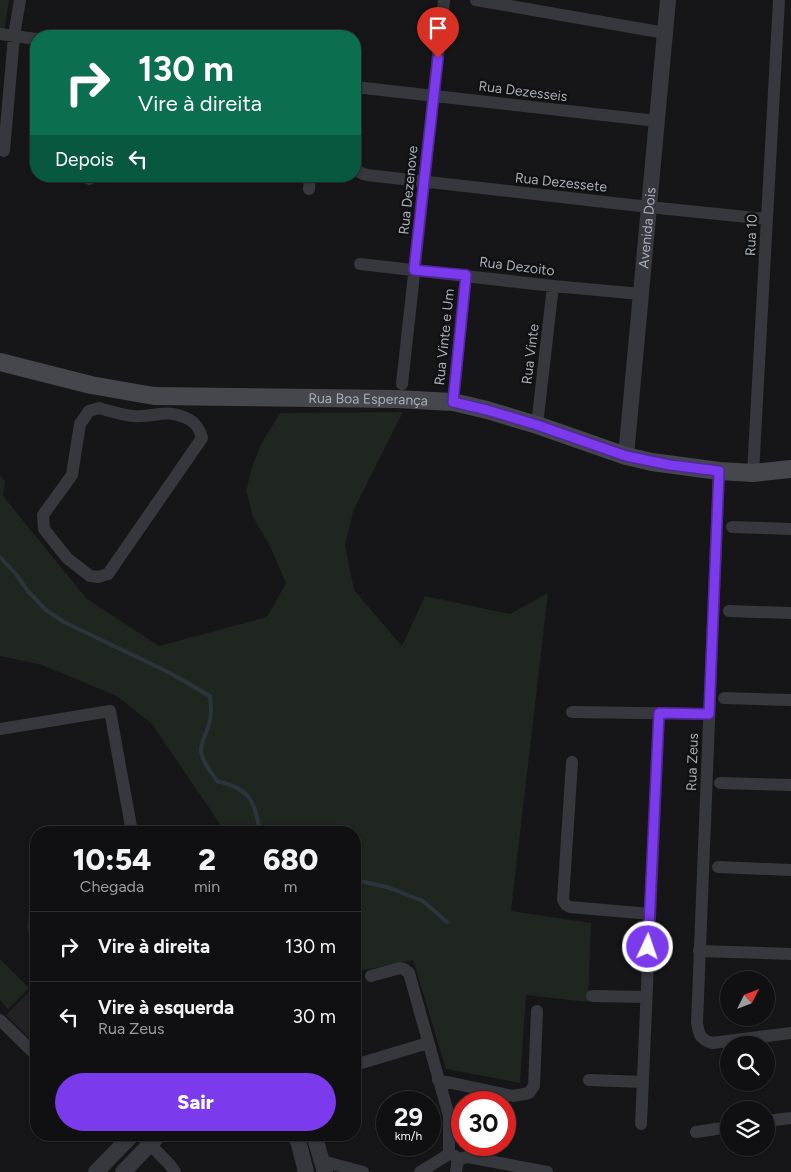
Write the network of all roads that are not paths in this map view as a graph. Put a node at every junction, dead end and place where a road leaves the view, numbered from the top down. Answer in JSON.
{"nodes":[{"id":1,"x":20,"y":0,"type":"edge"},
{"id":2,"x":444,"y":0,"type":"edge"},
{"id":3,"x":476,"y":0,"type":"edge"},
{"id":4,"x":668,"y":0,"type":"edge"},
{"id":5,"x":779,"y":0,"type":"edge"},
{"id":6,"x":666,"y":32,"type":"junction"},
{"id":7,"x":0,"y":34,"type":"edge"},
{"id":8,"x":14,"y":36,"type":"junction"},
{"id":9,"x":30,"y":38,"type":"edge"},
{"id":10,"x":361,"y":88,"type":"edge"},
{"id":11,"x":434,"y":96,"type":"junction"},
{"id":12,"x":657,"y":121,"type":"junction"},
{"id":13,"x":3,"y":132,"type":"edge"},
{"id":14,"x":4,"y":151,"type":"dead end"},
{"id":15,"x":361,"y":173,"type":"edge"},
{"id":16,"x":424,"y":182,"type":"junction"},
{"id":17,"x":649,"y":207,"type":"junction"},
{"id":18,"x":767,"y":219,"type":"junction"},
{"id":19,"x":360,"y":264,"type":"dead end"},
{"id":20,"x":414,"y":270,"type":"junction"},
{"id":21,"x":466,"y":275,"type":"junction"},
{"id":22,"x":553,"y":286,"type":"junction"},
{"id":23,"x":641,"y":294,"type":"junction"},
{"id":24,"x":0,"y":362,"type":"edge"},
{"id":25,"x":402,"y":384,"type":"dead end"},
{"id":26,"x":453,"y":402,"type":"junction"},
{"id":27,"x":537,"y":425,"type":"junction"},
{"id":28,"x":626,"y":456,"type":"junction"},
{"id":29,"x":791,"y":469,"type":"edge"},
{"id":30,"x":719,"y":471,"type":"junction"},
{"id":31,"x":753,"y":472,"type":"junction"},
{"id":32,"x":43,"y":516,"type":"joint"},
{"id":33,"x":732,"y":527,"type":"dead end"},
{"id":34,"x":791,"y":528,"type":"edge"},
{"id":35,"x":729,"y":611,"type":"dead end"},
{"id":36,"x":791,"y":613,"type":"edge"},
{"id":37,"x":724,"y":698,"type":"dead end"},
{"id":38,"x":791,"y":700,"type":"edge"},
{"id":39,"x":572,"y":712,"type":"dead end"},
{"id":40,"x":659,"y":713,"type":"junction"},
{"id":41,"x":709,"y":714,"type":"junction"},
{"id":42,"x":0,"y":729,"type":"edge"},
{"id":43,"x":572,"y":762,"type":"dead end"},
{"id":44,"x":720,"y":783,"type":"dead end"},
{"id":45,"x":791,"y":785,"type":"edge"},
{"id":46,"x":131,"y":826,"type":"edge"},
{"id":47,"x":718,"y":867,"type":"dead end"},
{"id":48,"x":791,"y":870,"type":"edge"},
{"id":49,"x":650,"y":914,"type":"junction"},
{"id":50,"x":699,"y":951,"type":"junction"},
{"id":51,"x":791,"y":954,"type":"edge"},
{"id":52,"x":371,"y":976,"type":"dead end"},
{"id":53,"x":592,"y":996,"type":"dead end"},
{"id":54,"x":646,"y":997,"type":"junction"},
{"id":55,"x":537,"y":1011,"type":"dead end"},
{"id":56,"x":0,"y":1020,"type":"edge"},
{"id":57,"x":791,"y":1032,"type":"edge"},
{"id":58,"x":428,"y":1043,"type":"junction"},
{"id":59,"x":30,"y":1049,"type":"edge"},
{"id":60,"x":361,"y":1063,"type":"edge"},
{"id":61,"x":438,"y":1080,"type":"junction"},
{"id":62,"x":589,"y":1080,"type":"dead end"},
{"id":63,"x":643,"y":1082,"type":"junction"},
{"id":64,"x":791,"y":1118,"type":"edge"},
{"id":65,"x":775,"y":1120,"type":"edge"},
{"id":66,"x":641,"y":1124,"type":"dead end"},
{"id":67,"x":720,"y":1128,"type":"edge"},
{"id":68,"x":696,"y":1132,"type":"dead end"},
{"id":69,"x":122,"y":1141,"type":"edge"},
{"id":70,"x":148,"y":1141,"type":"edge"},
{"id":71,"x":152,"y":1141,"type":"edge"},
{"id":72,"x":298,"y":1141,"type":"edge"},
{"id":73,"x":316,"y":1141,"type":"edge"},
{"id":74,"x":454,"y":1163,"type":"edge"},
{"id":75,"x":324,"y":1166,"type":"edge"},
{"id":76,"x":96,"y":1172,"type":"edge"},
{"id":77,"x":123,"y":1172,"type":"edge"},
{"id":78,"x":175,"y":1172,"type":"edge"},
{"id":79,"x":306,"y":1172,"type":"edge"},
{"id":80,"x":363,"y":1172,"type":"edge"},
{"id":81,"x":420,"y":1172,"type":"edge"},
{"id":82,"x":547,"y":1172,"type":"edge"}],
"edges":[{"from":1,"to":8,"type":"street"},
{"from":2,"to":11,"type":"street","name":"Rua Dezenove"},
{"from":3,"to":6,"type":"street"},
{"from":4,"to":6,"type":"street","name":"Avenida Dois"},
{"from":5,"to":18,"type":"street","name":"Rua 10"},
{"from":6,"to":12,"type":"street","name":"Avenida Dois"},
{"from":7,"to":8,"type":"street"},
{"from":8,"to":9,"type":"street"},
{"from":8,"to":13,"type":"street"},
{"from":10,"to":11,"type":"street","name":"Rua Dezesseis"},
{"from":11,"to":12,"type":"street","name":"Rua Dezesseis"},
{"from":11,"to":16,"type":"street","name":"Rua Dezenove"},
{"from":12,"to":17,"type":"street","name":"Avenida Dois"},
{"from":13,"to":14,"type":"street"},
{"from":15,"to":16,"type":"street","name":"Rua Dezessete"},
{"from":16,"to":17,"type":"street","name":"Rua Dezessete"},
{"from":16,"to":20,"type":"street","name":"Rua Dezenove"},
{"from":17,"to":18,"type":"street","name":"Rua Dezessete"},
{"from":17,"to":23,"type":"street","name":"Avenida Dois"},
{"from":18,"to":31,"type":"street","name":"Rua 10"},
{"from":19,"to":20,"type":"street","name":"Rua Dezoito"},
{"from":20,"to":21,"type":"street","name":"Rua Dezoito"},
{"from":20,"to":25,"type":"street","name":"Rua Dezenove"},
{"from":21,"to":22,"type":"street","name":"Rua Dezoito"},
{"from":21,"to":26,"type":"street","name":"Rua Vinte e Um"},
{"from":22,"to":23,"type":"street","name":"Rua Dezoito"},
{"from":22,"to":27,"type":"street","name":"Rua Vinte"},
{"from":23,"to":28,"type":"street","name":"Avenida Dois"},
{"from":24,"to":26,"type":"main road","name":"Rua Boa Esperança"},
{"from":26,"to":27,"type":"main road","name":"Rua Boa Esperança"},
{"from":27,"to":28,"type":"main road","name":"Rua Boa Esperança"},
{"from":28,"to":30,"type":"main road","name":"Rua Boa Esperança"},
{"from":29,"to":31,"type":"main road","name":"Rua Boa Esperança"},
{"from":30,"to":31,"type":"main road","name":"Rua Boa Esperança"},
{"from":30,"to":41,"type":"street","name":"Rua Zeus"},
{"from":32,"to":32,"type":"street"},
{"from":33,"to":34,"type":"street"},
{"from":35,"to":36,"type":"street"},
{"from":37,"to":38,"type":"street"},
{"from":39,"to":40,"type":"street"},
{"from":40,"to":41,"type":"street"},
{"from":40,"to":49,"type":"street"},
{"from":41,"to":50,"type":"street","name":"Rua Zeus"},
{"from":42,"to":46,"type":"street"},
{"from":43,"to":49,"type":"street"},
{"from":44,"to":45,"type":"street"},
{"from":47,"to":48,"type":"street"},
{"from":49,"to":54,"type":"street"},
{"from":50,"to":51,"type":"street"},
{"from":50,"to":57,"type":"street","name":"Rua Zeus"},
{"from":52,"to":58,"type":"street"},
{"from":53,"to":54,"type":"street"},
{"from":54,"to":63,"type":"street"},
{"from":55,"to":61,"type":"street"},
{"from":56,"to":59,"type":"street"},
{"from":58,"to":60,"type":"street"},
{"from":58,"to":61,"type":"street"},
{"from":61,"to":74,"type":"street"},
{"from":62,"to":63,"type":"street"},
{"from":63,"to":66,"type":"street"},
{"from":64,"to":65,"type":"street"},
{"from":67,"to":68,"type":"street"},
{"from":69,"to":76,"type":"street"},
{"from":70,"to":77,"type":"street"},
{"from":71,"to":78,"type":"street"},
{"from":72,"to":79,"type":"street"},
{"from":73,"to":75,"type":"street"},
{"from":74,"to":81,"type":"street"},
{"from":74,"to":82,"type":"street"},
{"from":75,"to":80,"type":"street"}]}
